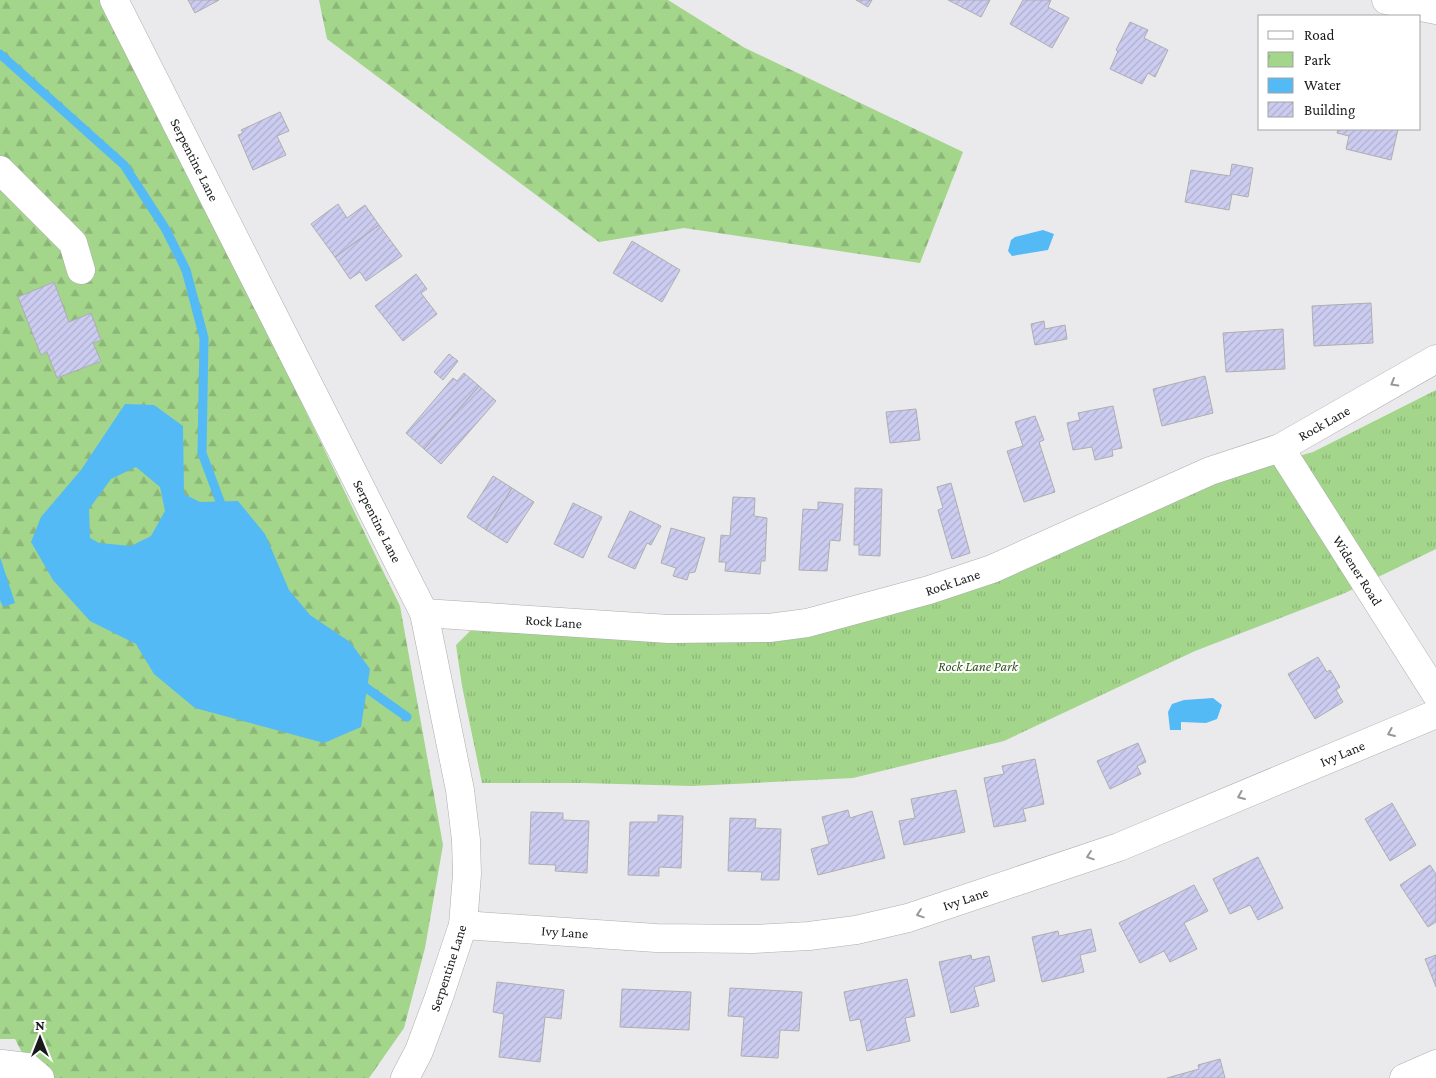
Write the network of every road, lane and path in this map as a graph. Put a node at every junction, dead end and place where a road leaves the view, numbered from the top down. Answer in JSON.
{"nodes":[{"id":1,"x":1386,"y":0,"type":"edge"},
{"id":2,"x":117,"y":3,"type":"edge"},
{"id":3,"x":1436,"y":10,"type":"edge"},
{"id":4,"x":0,"y":170,"type":"edge"},
{"id":5,"x":81,"y":270,"type":"dead end"},
{"id":6,"x":1436,"y":359,"type":"edge"},
{"id":7,"x":1280,"y":448,"type":"junction"},
{"id":8,"x":424,"y":613,"type":"junction"},
{"id":9,"x":1436,"y":694,"type":"edge"},
{"id":10,"x":1436,"y":714,"type":"edge"},
{"id":11,"x":464,"y":925,"type":"junction"},
{"id":12,"x":1436,"y":1064,"type":"edge"},
{"id":13,"x":0,"y":1066,"type":"edge"},
{"id":14,"x":40,"y":1078,"type":"edge"},
{"id":15,"x":404,"y":1078,"type":"edge"},
{"id":16,"x":1404,"y":1078,"type":"edge"}],
"edges":[{"from":1,"to":3,"type":"street"},
{"from":2,"to":8,"type":"street","name":"Serpentine Lane"},
{"from":4,"to":5,"type":"street"},
{"from":6,"to":7,"type":"street","name":"Rock Lane","one_way":true},
{"from":7,"to":8,"type":"street","name":"Rock Lane"},
{"from":7,"to":9,"type":"street","name":"Widener Road"},
{"from":8,"to":11,"type":"street","name":"Serpentine Lane"},
{"from":10,"to":11,"type":"street","name":"Ivy Lane","one_way":true},
{"from":11,"to":15,"type":"street","name":"Serpentine Lane"},
{"from":12,"to":16,"type":"street"},
{"from":13,"to":14,"type":"street"}]}
